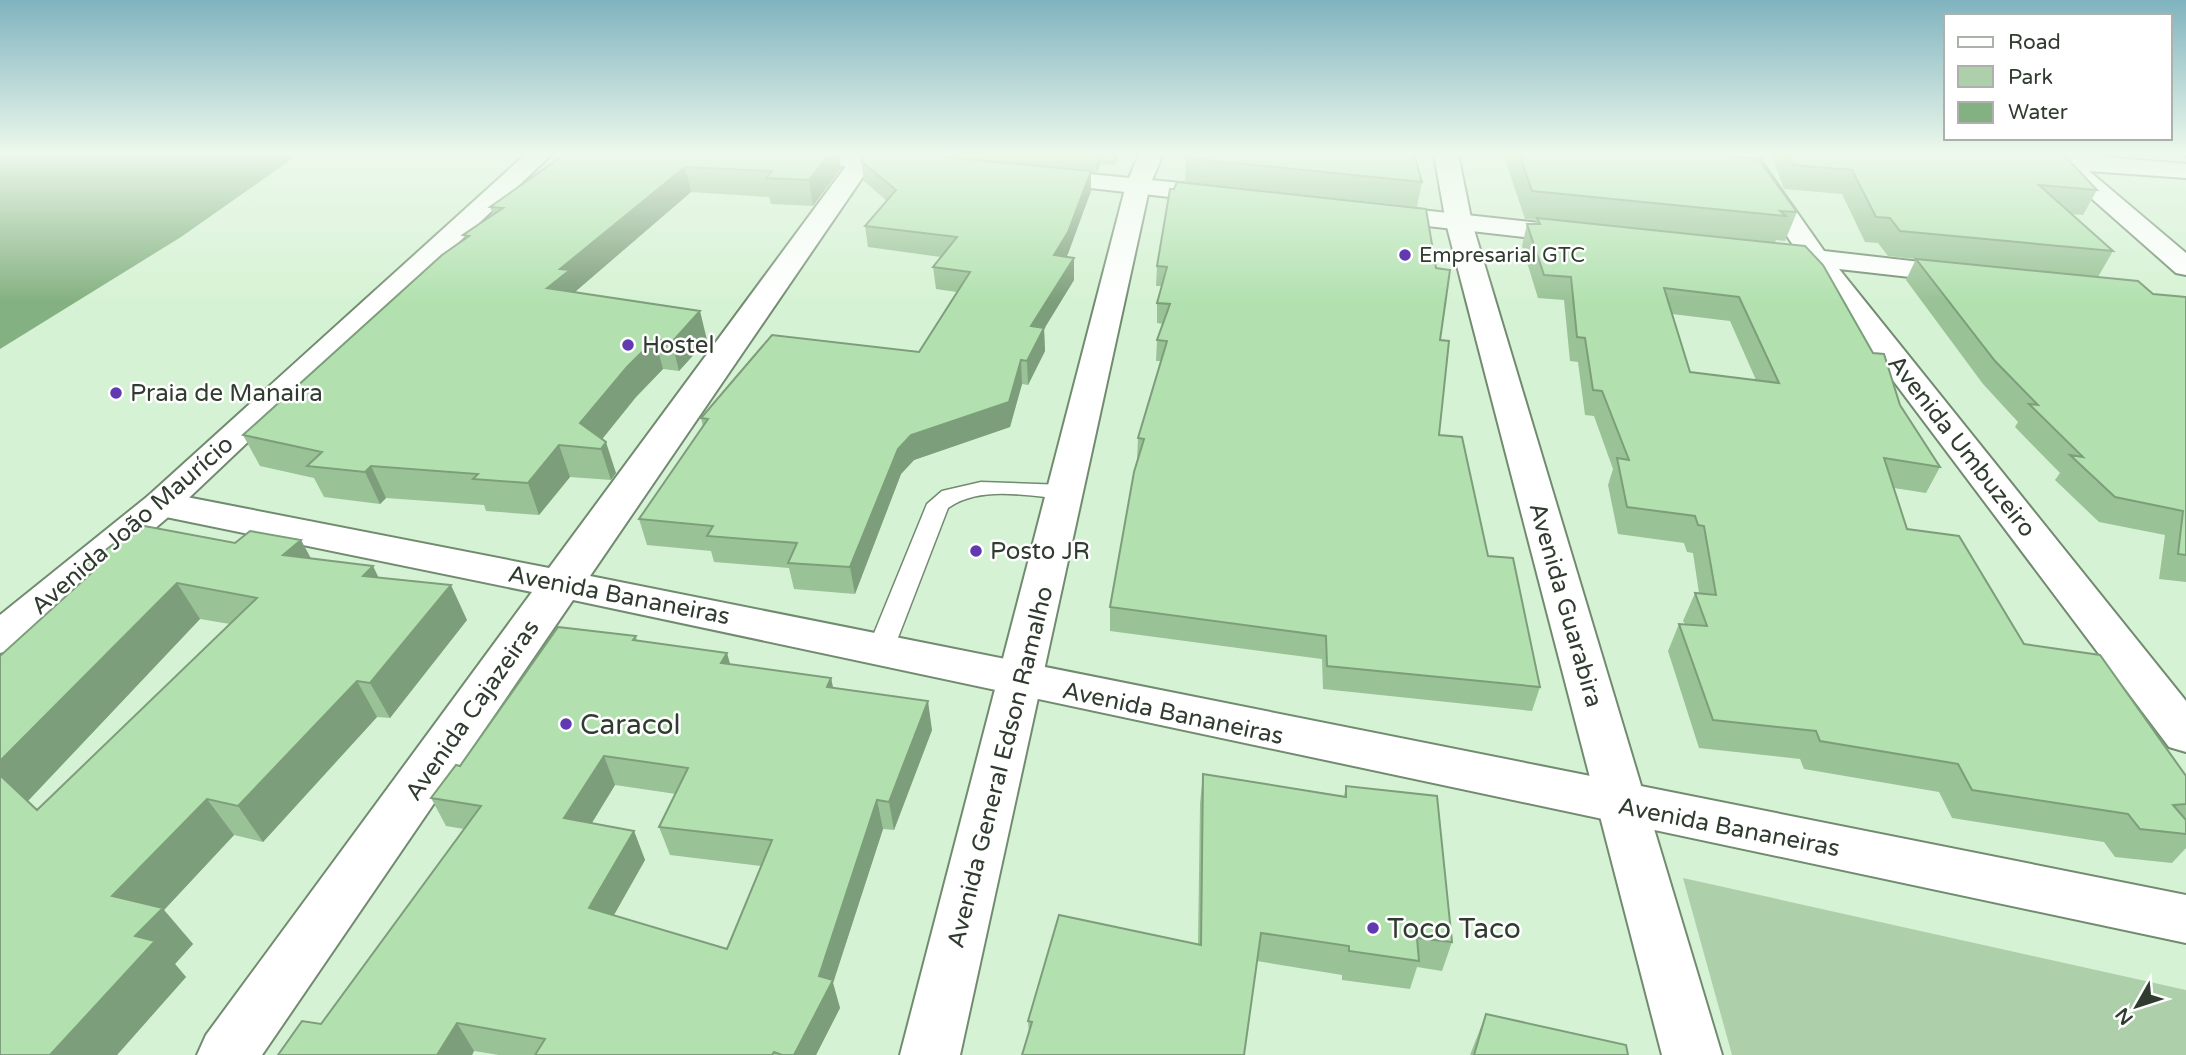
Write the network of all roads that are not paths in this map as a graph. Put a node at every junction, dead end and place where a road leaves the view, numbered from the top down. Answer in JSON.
{"nodes":[{"id":1,"x":487,"y":203,"type":"edge"},
{"id":2,"x":832,"y":203,"type":"edge"},
{"id":3,"x":1136,"y":203,"type":"edge"},
{"id":4,"x":1455,"y":203,"type":"edge"},
{"id":5,"x":1778,"y":203,"type":"edge"},
{"id":6,"x":2113,"y":203,"type":"edge"},
{"id":7,"x":1349,"y":210,"type":"edge"},
{"id":8,"x":1459,"y":223,"type":"junction"},
{"id":9,"x":1596,"y":237,"type":"edge"},
{"id":10,"x":1734,"y":250,"type":"edge"},
{"id":11,"x":1816,"y":258,"type":"junction"},
{"id":12,"x":2186,"y":267,"type":"edge"},
{"id":13,"x":1994,"y":277,"type":"edge"},
{"id":14,"x":1065,"y":492,"type":"junction"},
{"id":15,"x":161,"y":504,"type":"junction"},
{"id":16,"x":563,"y":583,"type":"junction"},
{"id":17,"x":0,"y":638,"type":"edge"},
{"id":18,"x":881,"y":648,"type":"junction"},
{"id":19,"x":1021,"y":681,"type":"junction"},
{"id":20,"x":2186,"y":734,"type":"edge"},
{"id":21,"x":1623,"y":806,"type":"junction"},
{"id":22,"x":2186,"y":919,"type":"edge"},
{"id":23,"x":227,"y":1055,"type":"edge"},
{"id":24,"x":930,"y":1055,"type":"edge"},
{"id":25,"x":1692,"y":1055,"type":"edge"}],
"edges":[{"from":1,"to":15,"type":"street","name":"Avenida João Maurício"},
{"from":2,"to":16,"type":"street","name":"Avenida Cajazeiras"},
{"from":3,"to":14,"type":"street","name":"Avenida General Edson Ramalho"},
{"from":4,"to":8,"type":"street","name":"Avenida Guarabira"},
{"from":5,"to":11,"type":"street","name":"Avenida Umbuzeiro"},
{"from":6,"to":12,"type":"street"},
{"from":7,"to":8,"type":"street"},
{"from":8,"to":9,"type":"street"},
{"from":8,"to":21,"type":"street","name":"Avenida Guarabira"},
{"from":10,"to":11,"type":"street"},
{"from":11,"to":13,"type":"street"},
{"from":11,"to":20,"type":"street","name":"Avenida Umbuzeiro"},
{"from":14,"to":18,"type":"lane"},
{"from":14,"to":19,"type":"street","name":"Avenida General Edson Ramalho"},
{"from":15,"to":16,"type":"street","name":"Avenida Bananeiras"},
{"from":15,"to":17,"type":"street","name":"Avenida João Maurício"},
{"from":16,"to":18,"type":"street","name":"Avenida Bananeiras"},
{"from":16,"to":23,"type":"street","name":"Avenida Cajazeiras"},
{"from":18,"to":19,"type":"street","name":"Avenida Bananeiras"},
{"from":19,"to":21,"type":"street","name":"Avenida Bananeiras"},
{"from":19,"to":24,"type":"street","name":"Avenida General Edson Ramalho"},
{"from":21,"to":22,"type":"street","name":"Avenida Bananeiras"},
{"from":21,"to":25,"type":"street","name":"Avenida Guarabira"}]}
